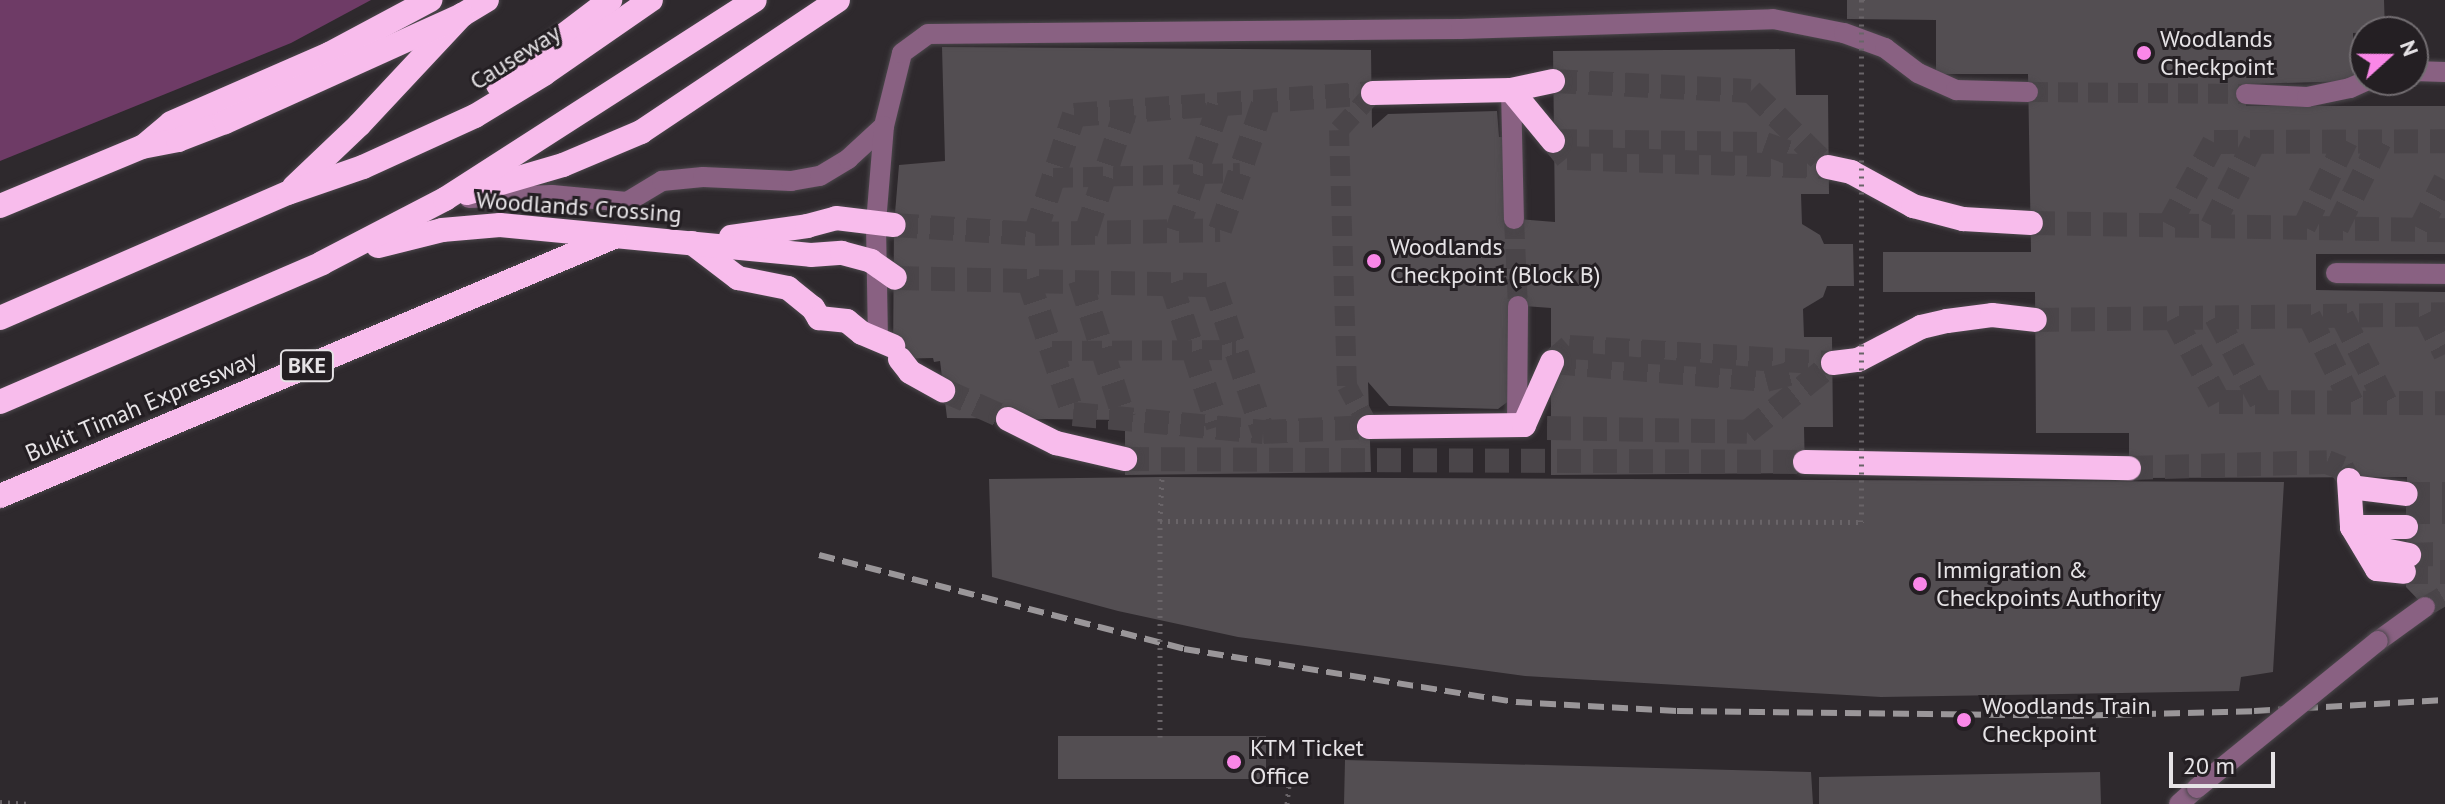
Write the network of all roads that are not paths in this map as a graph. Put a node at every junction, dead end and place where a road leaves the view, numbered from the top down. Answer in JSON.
{"nodes":[{"id":1,"x":430,"y":0,"type":"edge"},
{"id":2,"x":487,"y":0,"type":"edge"},
{"id":3,"x":651,"y":0,"type":"edge"},
{"id":4,"x":755,"y":0,"type":"edge"},
{"id":5,"x":838,"y":0,"type":"edge"},
{"id":6,"x":617,"y":10,"type":"edge"},
{"id":7,"x":462,"y":15,"type":"junction"},
{"id":8,"x":1553,"y":81,"type":"tunnel mouth"},
{"id":9,"x":2349,"y":88,"type":"edge"},
{"id":10,"x":1511,"y":90,"type":"junction"},
{"id":11,"x":2028,"y":92,"type":"tunnel mouth"},
{"id":12,"x":1373,"y":93,"type":"dead end"},
{"id":13,"x":2246,"y":94,"type":"tunnel mouth"},
{"id":14,"x":220,"y":113,"type":"junction"},
{"id":15,"x":884,"y":126,"type":"junction"},
{"id":16,"x":431,"y":136,"type":"junction"},
{"id":17,"x":1553,"y":141,"type":"dead end"},
{"id":18,"x":1828,"y":167,"type":"tunnel mouth"},
{"id":19,"x":288,"y":193,"type":"junction"},
{"id":20,"x":445,"y":199,"type":"junction"},
{"id":21,"x":0,"y":206,"type":"edge"},
{"id":22,"x":1514,"y":219,"type":"tunnel mouth"},
{"id":23,"x":2031,"y":223,"type":"tunnel mouth"},
{"id":24,"x":885,"y":224,"type":"junction"},
{"id":25,"x":614,"y":237,"type":"junction"},
{"id":26,"x":692,"y":243,"type":"junction"},
{"id":27,"x":322,"y":263,"type":"junction"},
{"id":28,"x":887,"y":272,"type":"junction"},
{"id":29,"x":2336,"y":273,"type":"dead end"},
{"id":30,"x":2445,"y":274,"type":"edge"},
{"id":31,"x":1518,"y":306,"type":"tunnel mouth"},
{"id":32,"x":0,"y":318,"type":"edge"},
{"id":33,"x":2035,"y":320,"type":"tunnel mouth"},
{"id":34,"x":890,"y":348,"type":"junction"},
{"id":35,"x":1552,"y":362,"type":"dead end"},
{"id":36,"x":1833,"y":363,"type":"tunnel mouth"},
{"id":37,"x":943,"y":390,"type":"tunnel mouth"},
{"id":38,"x":0,"y":402,"type":"edge"},
{"id":39,"x":1008,"y":419,"type":"tunnel mouth"},
{"id":40,"x":1529,"y":426,"type":"junction"},
{"id":41,"x":1369,"y":427,"type":"dead end"},
{"id":42,"x":1125,"y":459,"type":"tunnel mouth"},
{"id":43,"x":1805,"y":462,"type":"tunnel mouth"},
{"id":44,"x":2129,"y":468,"type":"tunnel mouth"},
{"id":45,"x":0,"y":496,"type":"edge"},
{"id":46,"x":2356,"y":528,"type":"junction"},
{"id":47,"x":2407,"y":563,"type":"tunnel mouth"},
{"id":48,"x":2425,"y":607,"type":"tunnel mouth"},
{"id":49,"x":2179,"y":804,"type":"edge"}],
"edges":[{"from":1,"to":14,"type":"highway"},
{"from":2,"to":7,"type":"highway"},
{"from":3,"to":6,"type":"highway"},
{"from":4,"to":20,"type":"highway","name":"Woodlands Crossing"},
{"from":5,"to":20,"type":"highway","name":"Woodlands Crossing"},
{"from":6,"to":16,"type":"highway","name":"Causeway"},
{"from":6,"to":16,"type":"highway"},
{"from":7,"to":14,"type":"highway"},
{"from":7,"to":19,"type":"highway"},
{"from":8,"to":10,"type":"highway"},
{"from":9,"to":13,"type":"lane"},
{"from":10,"to":12,"type":"highway"},
{"from":10,"to":17,"type":"highway"},
{"from":10,"to":22,"type":"lane"},
{"from":11,"to":15,"type":"lane"},
{"from":14,"to":21,"type":"highway"},
{"from":15,"to":20,"type":"lane"},
{"from":15,"to":24,"type":"lane"},
{"from":16,"to":19,"type":"highway"},
{"from":18,"to":23,"type":"highway"},
{"from":19,"to":32,"type":"highway"},
{"from":20,"to":27,"type":"highway","name":"Woodlands Crossing"},
{"from":24,"to":26,"type":"highway","name":"Woodlands Crossing"},
{"from":24,"to":28,"type":"lane"},
{"from":25,"to":26,"type":"highway","name":"Woodlands Crossing"},
{"from":25,"to":27,"type":"highway","name":"Woodlands Crossing"},
{"from":25,"to":45,"type":"highway","name":"Bukit Timah Expressway","number":"BKE"},
{"from":26,"to":28,"type":"highway","name":"Woodlands Crossing"},
{"from":26,"to":34,"type":"highway"},
{"from":27,"to":38,"type":"highway","name":"Woodlands Crossing"},
{"from":28,"to":34,"type":"lane"},
{"from":29,"to":30,"type":"lane"},
{"from":31,"to":40,"type":"lane"},
{"from":33,"to":36,"type":"highway"},
{"from":34,"to":37,"type":"highway"},
{"from":35,"to":40,"type":"highway"},
{"from":39,"to":42,"type":"highway"},
{"from":40,"to":41,"type":"highway"},
{"from":43,"to":44,"type":"highway"},
{"from":46,"to":46,"type":"highway"},
{"from":46,"to":47,"type":"highway"},
{"from":48,"to":49,"type":"lane","bridge":true}]}
